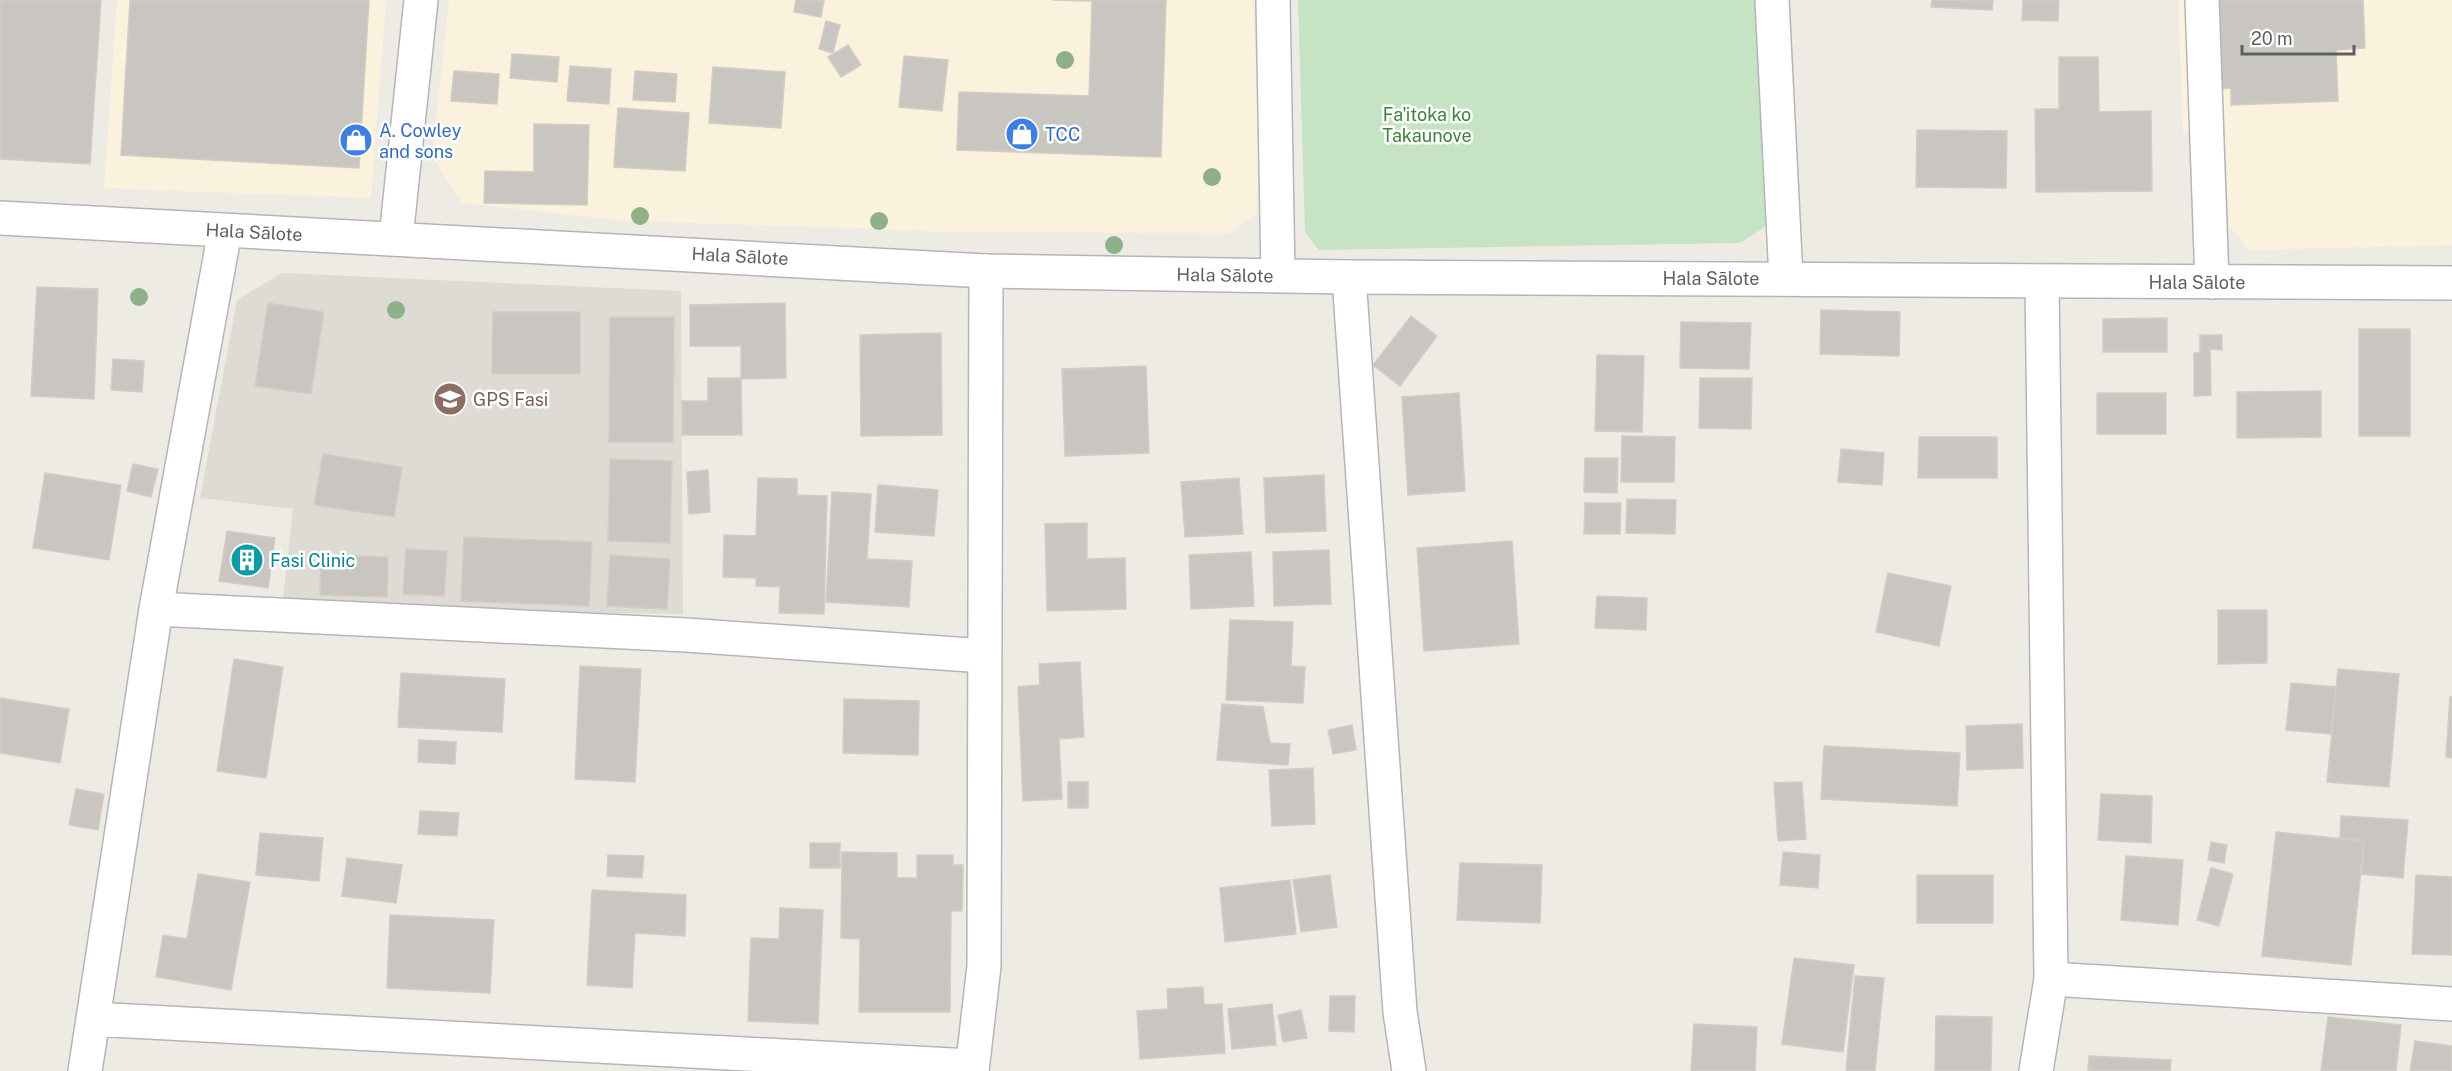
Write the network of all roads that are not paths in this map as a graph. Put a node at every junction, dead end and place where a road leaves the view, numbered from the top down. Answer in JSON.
{"nodes":[{"id":1,"x":421,"y":0,"type":"edge"},
{"id":2,"x":1273,"y":0,"type":"edge"},
{"id":3,"x":1772,"y":0,"type":"edge"},
{"id":4,"x":2202,"y":0,"type":"edge"},
{"id":5,"x":0,"y":218,"type":"edge"},
{"id":6,"x":225,"y":231,"type":"junction"},
{"id":7,"x":396,"y":238,"type":"junction"},
{"id":8,"x":986,"y":271,"type":"junction"},
{"id":9,"x":1278,"y":275,"type":"junction"},
{"id":10,"x":1349,"y":277,"type":"junction"},
{"id":11,"x":1786,"y":278,"type":"junction"},
{"id":12,"x":2042,"y":282,"type":"junction"},
{"id":13,"x":2212,"y":282,"type":"junction"},
{"id":14,"x":2452,"y":283,"type":"edge"},
{"id":15,"x":156,"y":609,"type":"junction"},
{"id":16,"x":984,"y":656,"type":"junction"},
{"id":17,"x":2051,"y":979,"type":"junction"},
{"id":18,"x":2452,"y":1004,"type":"edge"},
{"id":19,"x":93,"y":1019,"type":"junction"},
{"id":20,"x":972,"y":1069,"type":"edge"},
{"id":21,"x":85,"y":1071,"type":"edge"},
{"id":22,"x":1409,"y":1071,"type":"edge"},
{"id":23,"x":2036,"y":1071,"type":"edge"}],
"edges":[{"from":1,"to":7,"type":"street"},
{"from":2,"to":9,"type":"street"},
{"from":3,"to":11,"type":"street"},
{"from":4,"to":13,"type":"street"},
{"from":5,"to":6,"type":"street","name":"Hala Sālote"},
{"from":6,"to":7,"type":"street","name":"Hala Sālote"},
{"from":6,"to":15,"type":"street"},
{"from":7,"to":8,"type":"street","name":"Hala Sālote"},
{"from":8,"to":9,"type":"street","name":"Hala Sālote"},
{"from":8,"to":16,"type":"street"},
{"from":9,"to":10,"type":"street","name":"Hala Sālote"},
{"from":10,"to":11,"type":"street","name":"Hala Sālote"},
{"from":10,"to":22,"type":"street"},
{"from":11,"to":12,"type":"street","name":"Hala Sālote"},
{"from":12,"to":13,"type":"street","name":"Hala Sālote"},
{"from":12,"to":17,"type":"street"},
{"from":13,"to":14,"type":"street","name":"Hala Sālote"},
{"from":15,"to":16,"type":"street"},
{"from":15,"to":19,"type":"street"},
{"from":16,"to":20,"type":"street"},
{"from":17,"to":18,"type":"street"},
{"from":17,"to":23,"type":"street"},
{"from":19,"to":20,"type":"street"},
{"from":19,"to":21,"type":"street"}]}
